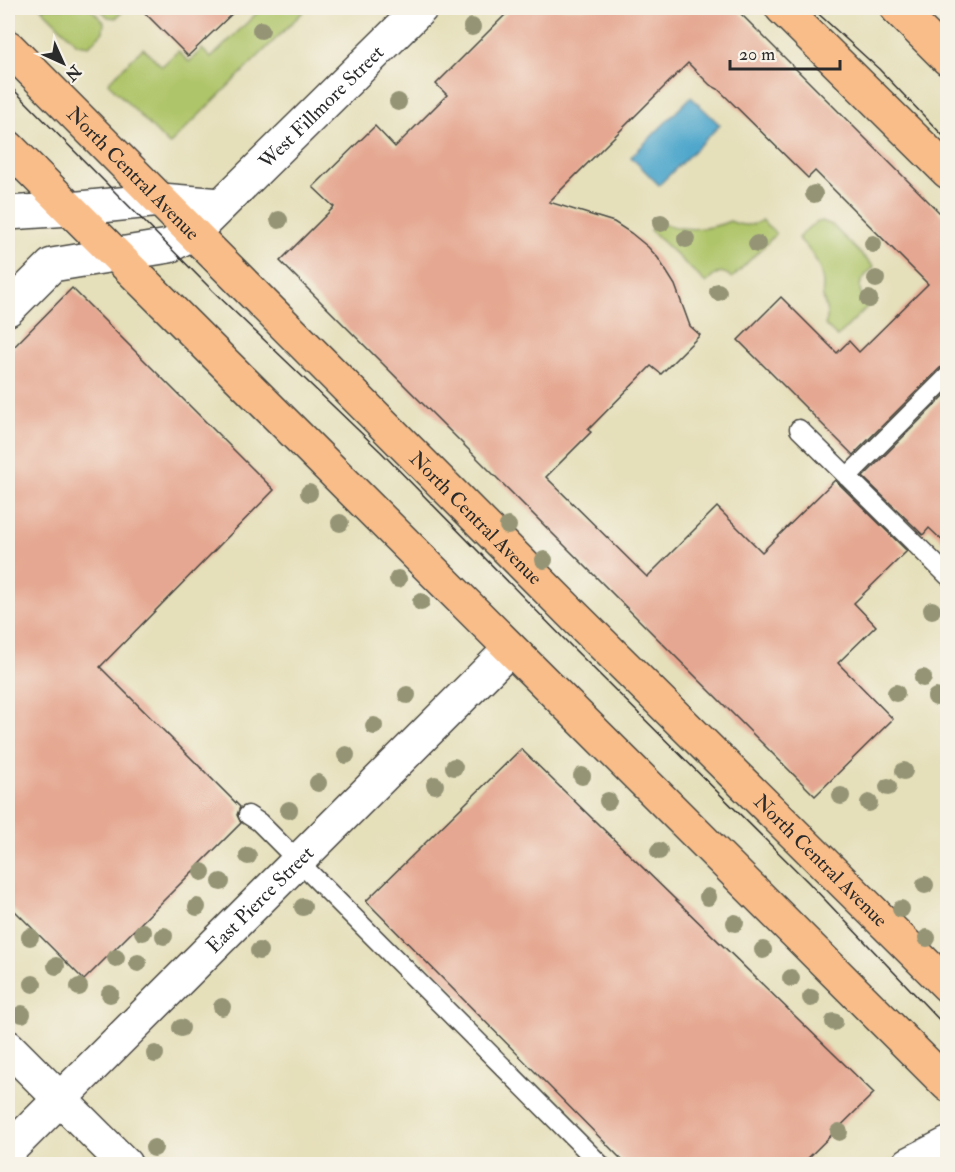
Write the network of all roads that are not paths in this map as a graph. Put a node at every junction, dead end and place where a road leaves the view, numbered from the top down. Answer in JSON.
{"nodes":[{"id":1,"x":421,"y":8,"type":"edge"},
{"id":2,"x":782,"y":8,"type":"edge"},
{"id":3,"x":897,"y":8,"type":"edge"},
{"id":4,"x":8,"y":47,"type":"edge"},
{"id":5,"x":948,"y":60,"type":"edge"},
{"id":6,"x":8,"y":147,"type":"edge"},
{"id":7,"x":948,"y":172,"type":"edge"},
{"id":8,"x":161,"y":200,"type":"junction"},
{"id":9,"x":221,"y":205,"type":"junction"},
{"id":10,"x":70,"y":209,"type":"junction"},
{"id":11,"x":8,"y":213,"type":"edge"},
{"id":12,"x":181,"y":239,"type":"junction"},
{"id":13,"x":115,"y":254,"type":"junction"},
{"id":14,"x":8,"y":309,"type":"edge"},
{"id":15,"x":948,"y":376,"type":"edge"},
{"id":16,"x":799,"y":429,"type":"dead end"},
{"id":17,"x":847,"y":477,"type":"junction"},
{"id":18,"x":948,"y":576,"type":"edge"},
{"id":19,"x":510,"y":649,"type":"junction"},
{"id":20,"x":249,"y":815,"type":"dead end"},
{"id":21,"x":297,"y":862,"type":"junction"},
{"id":22,"x":948,"y":986,"type":"edge"},
{"id":23,"x":8,"y":1047,"type":"edge"},
{"id":24,"x":948,"y":1085,"type":"edge"},
{"id":25,"x":59,"y":1099,"type":"junction"},
{"id":26,"x":948,"y":1144,"type":"edge"},
{"id":27,"x":8,"y":1151,"type":"edge"},
{"id":28,"x":125,"y":1164,"type":"edge"},
{"id":29,"x":600,"y":1164,"type":"edge"},
{"id":30,"x":909,"y":1164,"type":"edge"}],
"edges":[{"from":1,"to":9,"type":"street","name":"West Fillmore Street"},
{"from":2,"to":7,"type":"main road"},
{"from":3,"to":5,"type":"main road"},
{"from":4,"to":8,"type":"main road","name":"North Central Avenue"},
{"from":6,"to":10,"type":"main road"},
{"from":8,"to":9,"type":"street"},
{"from":8,"to":10,"type":"street"},
{"from":8,"to":12,"type":"main road","name":"North Central Avenue"},
{"from":9,"to":12,"type":"street","name":"West Fillmore Street"},
{"from":10,"to":11,"type":"street"},
{"from":10,"to":13,"type":"main road"},
{"from":12,"to":13,"type":"street"},
{"from":12,"to":22,"type":"main road","name":"North Central Avenue"},
{"from":13,"to":14,"type":"street"},
{"from":13,"to":19,"type":"main road"},
{"from":15,"to":17,"type":"lane"},
{"from":16,"to":17,"type":"lane"},
{"from":17,"to":18,"type":"lane"},
{"from":19,"to":21,"type":"street","name":"East Pierce Street"},
{"from":19,"to":24,"type":"main road"},
{"from":20,"to":21,"type":"lane"},
{"from":21,"to":25,"type":"street","name":"East Pierce Street"},
{"from":21,"to":29,"type":"lane"},
{"from":23,"to":25,"type":"street"},
{"from":25,"to":27,"type":"street","name":"East Pierce Street"},
{"from":25,"to":28,"type":"street"},
{"from":26,"to":30,"type":"street"}]}
